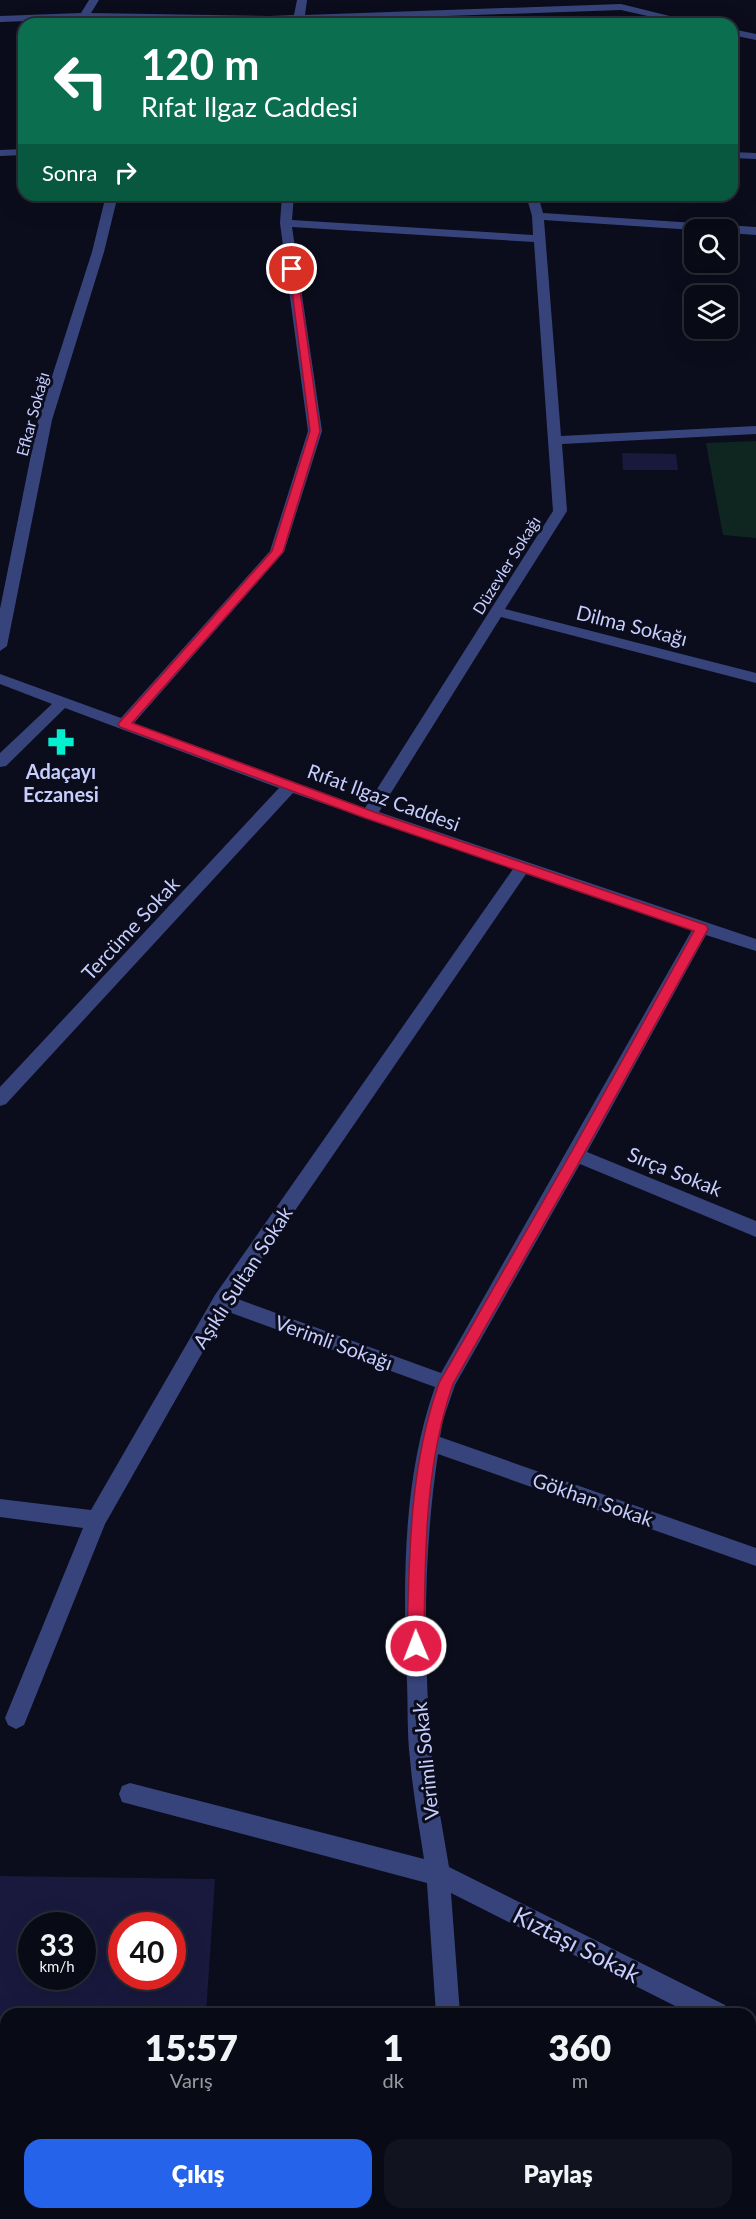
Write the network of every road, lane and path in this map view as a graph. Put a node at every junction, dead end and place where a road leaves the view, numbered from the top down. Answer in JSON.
{"nodes":[{"id":1,"x":94,"y":0,"type":"edge"},
{"id":2,"x":302,"y":0,"type":"edge"},
{"id":3,"x":485,"y":0,"type":"edge"},
{"id":4,"x":622,"y":4,"type":"edge"},
{"id":5,"x":484,"y":12,"type":"junction"},
{"id":6,"x":84,"y":16,"type":"junction"},
{"id":7,"x":18,"y":18,"type":"edge"},
{"id":8,"x":28,"y":18,"type":"edge"},
{"id":9,"x":170,"y":18,"type":"edge"},
{"id":10,"x":299,"y":18,"type":"edge"},
{"id":11,"x":360,"y":18,"type":"edge"},
{"id":12,"x":486,"y":18,"type":"edge"},
{"id":13,"x":674,"y":18,"type":"edge"},
{"id":14,"x":0,"y":19,"type":"edge"},
{"id":15,"x":738,"y":33,"type":"edge"},
{"id":16,"x":756,"y":37,"type":"edge"},
{"id":17,"x":18,"y":152,"type":"edge"},
{"id":18,"x":0,"y":153,"type":"edge"},
{"id":19,"x":738,"y":155,"type":"edge"},
{"id":20,"x":756,"y":156,"type":"edge"},
{"id":21,"x":111,"y":201,"type":"edge"},
{"id":22,"x":288,"y":201,"type":"edge"},
{"id":23,"x":534,"y":201,"type":"edge"},
{"id":24,"x":538,"y":216,"type":"junction"},
{"id":25,"x":286,"y":223,"type":"junction"},
{"id":26,"x":756,"y":231,"type":"edge"},
{"id":27,"x":539,"y":239,"type":"junction"},
{"id":28,"x":756,"y":430,"type":"edge"},
{"id":29,"x":555,"y":440,"type":"junction"},
{"id":30,"x":498,"y":612,"type":"junction"},
{"id":31,"x":0,"y":646,"type":"edge"},
{"id":32,"x":756,"y":678,"type":"edge"},
{"id":33,"x":0,"y":680,"type":"edge"},
{"id":34,"x":63,"y":702,"type":"junction"},
{"id":35,"x":124,"y":724,"type":"junction"},
{"id":36,"x":0,"y":762,"type":"edge"},
{"id":37,"x":290,"y":786,"type":"junction"},
{"id":38,"x":369,"y":815,"type":"junction"},
{"id":39,"x":522,"y":868,"type":"junction"},
{"id":40,"x":701,"y":929,"type":"junction"},
{"id":41,"x":756,"y":945,"type":"edge"},
{"id":42,"x":0,"y":1100,"type":"edge"},
{"id":43,"x":576,"y":1155,"type":"junction"},
{"id":44,"x":756,"y":1229,"type":"edge"},
{"id":45,"x":222,"y":1301,"type":"junction"},
{"id":46,"x":446,"y":1383,"type":"junction"},
{"id":47,"x":430,"y":1442,"type":"junction"},
{"id":48,"x":0,"y":1508,"type":"edge"},
{"id":49,"x":96,"y":1520,"type":"junction"},
{"id":50,"x":756,"y":1557,"type":"edge"},
{"id":51,"x":16,"y":1718,"type":"dead end"},
{"id":52,"x":130,"y":1794,"type":"dead end"},
{"id":53,"x":438,"y":1874,"type":"junction"},
{"id":54,"x":448,"y":2008,"type":"edge"},
{"id":55,"x":704,"y":2008,"type":"edge"}],
"edges":[{"from":1,"to":6,"type":"street"},
{"from":2,"to":10,"type":"street"},
{"from":3,"to":5,"type":"street"},
{"from":4,"to":5,"type":"street"},
{"from":4,"to":13,"type":"street"},
{"from":5,"to":11,"type":"street"},
{"from":5,"to":12,"type":"street"},
{"from":6,"to":8,"type":"street"},
{"from":6,"to":9,"type":"street"},
{"from":7,"to":14,"type":"street"},
{"from":15,"to":16,"type":"street"},
{"from":17,"to":18,"type":"street"},
{"from":19,"to":20,"type":"street"},
{"from":21,"to":31,"type":"street","name":"Efkar Sokağı"},
{"from":22,"to":25,"type":"street"},
{"from":23,"to":24,"type":"street","name":"Düzevler Sokağı"},
{"from":24,"to":26,"type":"street"},
{"from":24,"to":27,"type":"street","name":"Düzevler Sokağı"},
{"from":25,"to":27,"type":"street"},
{"from":25,"to":35,"type":"street"},
{"from":27,"to":29,"type":"street","name":"Düzevler Sokağı"},
{"from":28,"to":29,"type":"street"},
{"from":29,"to":30,"type":"street","name":"Düzevler Sokağı"},
{"from":30,"to":32,"type":"street","name":"Dilma Sokağı"},
{"from":30,"to":38,"type":"street","name":"Düzevler Sokağı"},
{"from":33,"to":34,"type":"street","name":"Rıfat Ilgaz Caddesi"},
{"from":34,"to":35,"type":"street","name":"Rıfat Ilgaz Caddesi"},
{"from":34,"to":36,"type":"street"},
{"from":35,"to":37,"type":"street","name":"Rıfat Ilgaz Caddesi"},
{"from":37,"to":38,"type":"street","name":"Rıfat Ilgaz Caddesi"},
{"from":37,"to":42,"type":"street","name":"Tercüme Sokak"},
{"from":38,"to":39,"type":"street","name":"Rıfat Ilgaz Caddesi"},
{"from":39,"to":40,"type":"street","name":"Rıfat Ilgaz Caddesi"},
{"from":39,"to":45,"type":"street","name":"Aşıklı Sultan Sokak"},
{"from":40,"to":41,"type":"street","name":"Rıfat Ilgaz Caddesi"},
{"from":40,"to":43,"type":"street","name":"Verimli Sokak"},
{"from":43,"to":44,"type":"street","name":"Sırça Sokak"},
{"from":43,"to":46,"type":"street","name":"Verimli Sokak"},
{"from":45,"to":46,"type":"street","name":"Verimli Sokağı"},
{"from":45,"to":49,"type":"street","name":"Aşıklı Sultan Sokak"},
{"from":46,"to":47,"type":"street","name":"Verimli Sokak"},
{"from":47,"to":50,"type":"street","name":"Gökhan Sokak"},
{"from":47,"to":53,"type":"street","name":"Verimli Sokak"},
{"from":48,"to":49,"type":"street"},
{"from":49,"to":51,"type":"street","name":"Aşıklı Sultan Sokak"},
{"from":52,"to":53,"type":"street","name":"Kıztaşı Sokak"},
{"from":53,"to":54,"type":"street","name":"Verimli Sokak"},
{"from":53,"to":55,"type":"street","name":"Kıztaşı Sokak"}]}
